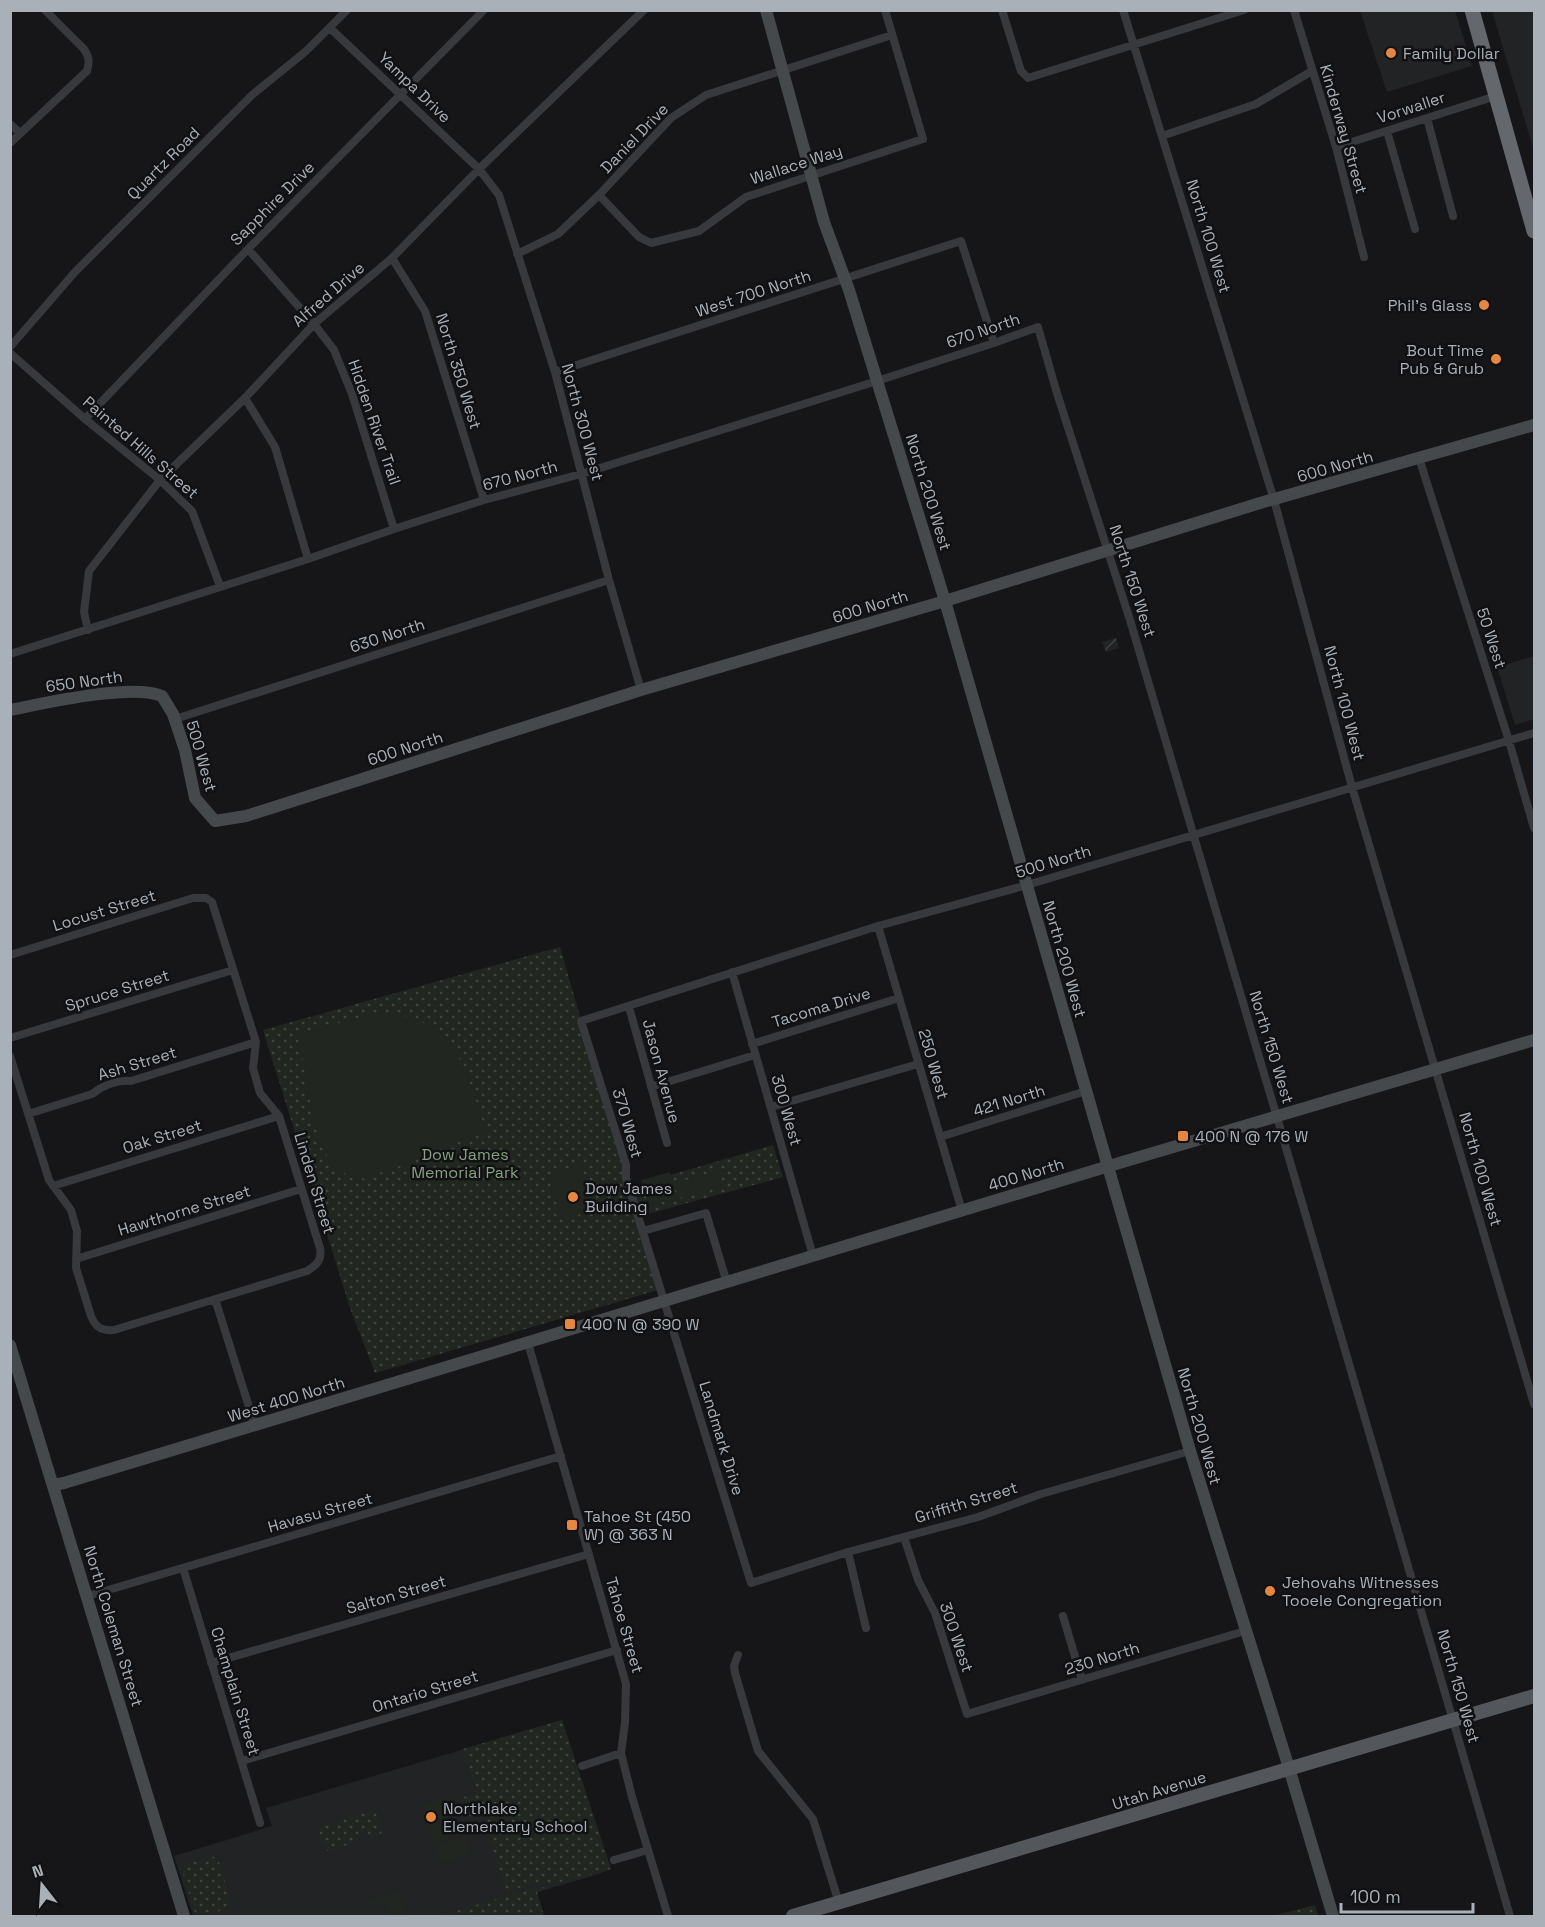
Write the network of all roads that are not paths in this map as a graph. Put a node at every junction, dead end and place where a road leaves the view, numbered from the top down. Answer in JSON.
{"nodes":[{"id":1,"x":45,"y":10,"type":"edge"},
{"id":2,"x":347,"y":10,"type":"edge"},
{"id":3,"x":484,"y":10,"type":"edge"},
{"id":4,"x":644,"y":10,"type":"edge"},
{"id":5,"x":766,"y":10,"type":"edge"},
{"id":6,"x":885,"y":10,"type":"edge"},
{"id":7,"x":1002,"y":10,"type":"edge"},
{"id":8,"x":1123,"y":10,"type":"edge"},
{"id":9,"x":1244,"y":10,"type":"edge"},
{"id":10,"x":1294,"y":10,"type":"edge"},
{"id":11,"x":1472,"y":10,"type":"edge"},
{"id":12,"x":1227,"y":13,"type":"edge"},
{"id":13,"x":330,"y":28,"type":"junction"},
{"id":14,"x":892,"y":35,"type":"junction"},
{"id":15,"x":1134,"y":46,"type":"junction"},
{"id":16,"x":783,"y":71,"type":"junction"},
{"id":17,"x":1312,"y":71,"type":"junction"},
{"id":18,"x":402,"y":94,"type":"junction"},
{"id":19,"x":1496,"y":96,"type":"junction"},
{"id":20,"x":1427,"y":118,"type":"junction"},
{"id":21,"x":10,"y":124,"type":"edge"},
{"id":22,"x":1387,"y":131,"type":"junction"},
{"id":23,"x":20,"y":133,"type":"junction"},
{"id":24,"x":1162,"y":136,"type":"junction"},
{"id":25,"x":10,"y":143,"type":"edge"},
{"id":26,"x":1336,"y":147,"type":"junction"},
{"id":27,"x":479,"y":169,"type":"junction"},
{"id":28,"x":812,"y":175,"type":"junction"},
{"id":29,"x":599,"y":195,"type":"junction"},
{"id":30,"x":1532,"y":210,"type":"edge"},
{"id":31,"x":1453,"y":216,"type":"dead end"},
{"id":32,"x":1415,"y":229,"type":"dead end"},
{"id":33,"x":1534,"y":231,"type":"edge"},
{"id":34,"x":248,"y":249,"type":"junction"},
{"id":35,"x":517,"y":254,"type":"junction"},
{"id":36,"x":1364,"y":257,"type":"dead end"},
{"id":37,"x":392,"y":258,"type":"junction"},
{"id":38,"x":845,"y":279,"type":"junction"},
{"id":39,"x":314,"y":324,"type":"junction"},
{"id":40,"x":1038,"y":327,"type":"joint"},
{"id":41,"x":993,"y":343,"type":"junction"},
{"id":42,"x":10,"y":347,"type":"edge"},
{"id":43,"x":10,"y":353,"type":"edge"},
{"id":44,"x":555,"y":372,"type":"junction"},
{"id":45,"x":877,"y":381,"type":"junction"},
{"id":46,"x":245,"y":398,"type":"junction"},
{"id":47,"x":85,"y":420,"type":"junction"},
{"id":48,"x":1534,"y":425,"type":"edge"},
{"id":49,"x":1419,"y":458,"type":"junction"},
{"id":50,"x":580,"y":474,"type":"junction"},
{"id":51,"x":160,"y":480,"type":"junction"},
{"id":52,"x":484,"y":500,"type":"junction"},
{"id":53,"x":1274,"y":501,"type":"junction"},
{"id":54,"x":394,"y":529,"type":"junction"},
{"id":55,"x":1108,"y":550,"type":"junction"},
{"id":56,"x":308,"y":559,"type":"junction"},
{"id":57,"x":609,"y":580,"type":"junction"},
{"id":58,"x":220,"y":586,"type":"junction"},
{"id":59,"x":945,"y":601,"type":"junction"},
{"id":60,"x":88,"y":630,"type":"junction"},
{"id":61,"x":10,"y":654,"type":"edge"},
{"id":62,"x":641,"y":690,"type":"junction"},
{"id":63,"x":162,"y":696,"type":"joint"},
{"id":64,"x":10,"y":710,"type":"edge"},
{"id":65,"x":175,"y":719,"type":"junction"},
{"id":66,"x":1534,"y":733,"type":"edge"},
{"id":67,"x":1509,"y":741,"type":"junction"},
{"id":68,"x":1352,"y":787,"type":"junction"},
{"id":69,"x":215,"y":821,"type":"joint"},
{"id":70,"x":1534,"y":828,"type":"edge"},
{"id":71,"x":1193,"y":834,"type":"junction"},
{"id":72,"x":1027,"y":885,"type":"junction"},
{"id":73,"x":206,"y":898,"type":"joint"},
{"id":74,"x":878,"y":926,"type":"junction"},
{"id":75,"x":10,"y":955,"type":"edge"},
{"id":76,"x":233,"y":970,"type":"junction"},
{"id":77,"x":732,"y":972,"type":"junction"},
{"id":78,"x":899,"y":998,"type":"junction"},
{"id":79,"x":629,"y":1007,"type":"junction"},
{"id":80,"x":581,"y":1021,"type":"joint"},
{"id":81,"x":10,"y":1038,"type":"edge"},
{"id":82,"x":1534,"y":1040,"type":"edge"},
{"id":83,"x":256,"y":1042,"type":"junction"},
{"id":84,"x":752,"y":1044,"type":"junction"},
{"id":85,"x":755,"y":1055,"type":"junction"},
{"id":86,"x":10,"y":1056,"type":"edge"},
{"id":87,"x":918,"y":1064,"type":"junction"},
{"id":88,"x":1436,"y":1070,"type":"junction"},
{"id":89,"x":651,"y":1087,"type":"junction"},
{"id":90,"x":1086,"y":1091,"type":"junction"},
{"id":91,"x":771,"y":1107,"type":"junction"},
{"id":92,"x":28,"y":1114,"type":"junction"},
{"id":93,"x":279,"y":1116,"type":"junction"},
{"id":94,"x":1277,"y":1117,"type":"junction"},
{"id":95,"x":940,"y":1137,"type":"junction"},
{"id":96,"x":667,"y":1143,"type":"dead end"},
{"id":97,"x":1108,"y":1166,"type":"junction"},
{"id":98,"x":54,"y":1186,"type":"junction"},
{"id":99,"x":302,"y":1189,"type":"junction"},
{"id":100,"x":962,"y":1210,"type":"junction"},
{"id":101,"x":643,"y":1231,"type":"junction"},
{"id":102,"x":813,"y":1256,"type":"junction"},
{"id":103,"x":76,"y":1259,"type":"junction"},
{"id":104,"x":727,"y":1283,"type":"junction"},
{"id":105,"x":215,"y":1299,"type":"junction"},
{"id":106,"x":664,"y":1302,"type":"junction"},
{"id":107,"x":528,"y":1343,"type":"junction"},
{"id":108,"x":10,"y":1345,"type":"edge"},
{"id":109,"x":1534,"y":1404,"type":"edge"},
{"id":110,"x":255,"y":1426,"type":"junction"},
{"id":111,"x":1190,"y":1450,"type":"junction"},
{"id":112,"x":561,"y":1456,"type":"junction"},
{"id":113,"x":53,"y":1485,"type":"junction"},
{"id":114,"x":904,"y":1537,"type":"junction"},
{"id":115,"x":848,"y":1552,"type":"junction"},
{"id":116,"x":589,"y":1554,"type":"junction"},
{"id":117,"x":183,"y":1568,"type":"junction"},
{"id":118,"x":751,"y":1583,"type":"joint"},
{"id":119,"x":88,"y":1596,"type":"junction"},
{"id":120,"x":1063,"y":1616,"type":"dead end"},
{"id":121,"x":866,"y":1628,"type":"dead end"},
{"id":122,"x":1245,"y":1631,"type":"junction"},
{"id":123,"x":617,"y":1650,"type":"junction"},
{"id":124,"x":738,"y":1655,"type":"dead end"},
{"id":125,"x":211,"y":1663,"type":"junction"},
{"id":126,"x":1082,"y":1680,"type":"junction"},
{"id":127,"x":1534,"y":1695,"type":"edge"},
{"id":128,"x":967,"y":1714,"type":"joint"},
{"id":129,"x":1454,"y":1720,"type":"junction"},
{"id":130,"x":621,"y":1753,"type":"junction"},
{"id":131,"x":242,"y":1761,"type":"junction"},
{"id":132,"x":582,"y":1766,"type":"dead end"},
{"id":133,"x":1289,"y":1768,"type":"junction"},
{"id":134,"x":260,"y":1823,"type":"dead end"},
{"id":135,"x":648,"y":1850,"type":"junction"},
{"id":136,"x":614,"y":1860,"type":"dead end"},
{"id":137,"x":839,"y":1903,"type":"junction"},
{"id":138,"x":184,"y":1917,"type":"edge"},
{"id":139,"x":668,"y":1917,"type":"edge"},
{"id":140,"x":793,"y":1917,"type":"edge"},
{"id":141,"x":1333,"y":1917,"type":"edge"},
{"id":142,"x":1510,"y":1917,"type":"edge"}],
"edges":[{"from":1,"to":23,"type":"street"},
{"from":2,"to":13,"type":"street","name":"Quartz Road"},
{"from":3,"to":18,"type":"street","name":"Sapphire Drive"},
{"from":4,"to":27,"type":"street","name":"Alfred Drive"},
{"from":5,"to":16,"type":"street","name":"North 200 West"},
{"from":6,"to":14,"type":"street"},
{"from":7,"to":15,"type":"street"},
{"from":8,"to":15,"type":"street","name":"North 100 West"},
{"from":9,"to":12,"type":"street"},
{"from":10,"to":17,"type":"street","name":"Kinderway Street"},
{"from":11,"to":19,"type":"highway"},
{"from":12,"to":15,"type":"street"},
{"from":13,"to":18,"type":"street","name":"Yampa Drive"},
{"from":13,"to":42,"type":"street","name":"Quartz Road"},
{"from":14,"to":16,"type":"street","name":"Daniel Drive"},
{"from":14,"to":28,"type":"street","name":"Wallace Way"},
{"from":15,"to":24,"type":"street","name":"North 100 West"},
{"from":16,"to":28,"type":"street","name":"North 200 West"},
{"from":16,"to":29,"type":"street","name":"Daniel Drive"},
{"from":17,"to":24,"type":"street"},
{"from":17,"to":26,"type":"street","name":"Kinderway Street"},
{"from":18,"to":27,"type":"street","name":"Yampa Drive"},
{"from":18,"to":34,"type":"street","name":"Sapphire Drive"},
{"from":19,"to":20,"type":"street","name":"Vorwaller"},
{"from":19,"to":30,"type":"highway"},
{"from":20,"to":22,"type":"street","name":"Vorwaller"},
{"from":20,"to":31,"type":"street"},
{"from":21,"to":23,"type":"street"},
{"from":22,"to":26,"type":"street","name":"Vorwaller"},
{"from":22,"to":32,"type":"street"},
{"from":23,"to":25,"type":"street"},
{"from":24,"to":53,"type":"street","name":"North 100 West"},
{"from":26,"to":36,"type":"street","name":"Kinderway Street"},
{"from":27,"to":35,"type":"street","name":"North 300 West"},
{"from":27,"to":37,"type":"street","name":"Alfred Drive"},
{"from":28,"to":29,"type":"street","name":"Wallace Way"},
{"from":28,"to":38,"type":"street","name":"North 200 West"},
{"from":29,"to":35,"type":"street","name":"Daniel Drive"},
{"from":30,"to":33,"type":"highway"},
{"from":34,"to":39,"type":"street","name":"Hidden River Trail"},
{"from":34,"to":47,"type":"street","name":"Sapphire Drive"},
{"from":35,"to":44,"type":"street","name":"North 300 West"},
{"from":37,"to":39,"type":"street","name":"Alfred Drive"},
{"from":37,"to":52,"type":"street","name":"North 350 West"},
{"from":38,"to":41,"type":"street","name":"West 700 North"},
{"from":38,"to":44,"type":"street","name":"West 700 North"},
{"from":38,"to":45,"type":"street","name":"North 200 West"},
{"from":39,"to":46,"type":"street","name":"Alfred Drive"},
{"from":39,"to":54,"type":"street","name":"Hidden River Trail"},
{"from":40,"to":41,"type":"street","name":"670 North"},
{"from":40,"to":55,"type":"street","name":"North 150 West"},
{"from":41,"to":45,"type":"street","name":"670 North"},
{"from":43,"to":47,"type":"street","name":"Painted Hills Street"},
{"from":44,"to":50,"type":"street","name":"North 300 West"},
{"from":45,"to":50,"type":"street","name":"670 North"},
{"from":45,"to":59,"type":"street","name":"North 200 West"},
{"from":46,"to":51,"type":"street","name":"Alfred Drive"},
{"from":46,"to":56,"type":"street"},
{"from":47,"to":51,"type":"street","name":"Painted Hills Street"},
{"from":48,"to":49,"type":"street","name":"600 North"},
{"from":49,"to":53,"type":"street","name":"600 North"},
{"from":49,"to":67,"type":"street","name":"50 West"},
{"from":50,"to":52,"type":"street","name":"670 North"},
{"from":50,"to":57,"type":"street","name":"North 300 West"},
{"from":51,"to":58,"type":"street","name":"Painted Hills Street"},
{"from":51,"to":60,"type":"street","name":"Alfred Drive"},
{"from":52,"to":54,"type":"street","name":"670 North"},
{"from":53,"to":55,"type":"street","name":"600 North"},
{"from":53,"to":68,"type":"street","name":"North 100 West"},
{"from":54,"to":56,"type":"street","name":"670 North"},
{"from":55,"to":59,"type":"street","name":"600 North"},
{"from":55,"to":71,"type":"street","name":"North 150 West"},
{"from":56,"to":58,"type":"street","name":"670 North"},
{"from":57,"to":62,"type":"street","name":"North 300 West"},
{"from":57,"to":65,"type":"street","name":"630 North"},
{"from":58,"to":60,"type":"street","name":"670 North"},
{"from":59,"to":62,"type":"street","name":"600 North"},
{"from":59,"to":72,"type":"street","name":"North 200 West"},
{"from":60,"to":61,"type":"street","name":"670 North"},
{"from":62,"to":69,"type":"street","name":"600 North"},
{"from":63,"to":64,"type":"street","name":"650 North"},
{"from":63,"to":65,"type":"street","name":"500 West"},
{"from":65,"to":69,"type":"street","name":"500 West"},
{"from":66,"to":67,"type":"street","name":"500 North"},
{"from":67,"to":68,"type":"street","name":"500 North"},
{"from":67,"to":70,"type":"street","name":"50 West"},
{"from":68,"to":71,"type":"street","name":"500 North"},
{"from":68,"to":88,"type":"street","name":"North 100 West"},
{"from":71,"to":72,"type":"street","name":"500 North"},
{"from":71,"to":94,"type":"street","name":"North 150 West"},
{"from":72,"to":74,"type":"street","name":"500 North"},
{"from":72,"to":90,"type":"street","name":"North 200 West"},
{"from":73,"to":75,"type":"street","name":"Locust Street"},
{"from":73,"to":76,"type":"street","name":"Linden Street"},
{"from":74,"to":77,"type":"street","name":"500 North"},
{"from":74,"to":78,"type":"street","name":"250 West"},
{"from":76,"to":81,"type":"street","name":"Spruce Street"},
{"from":76,"to":83,"type":"street","name":"Linden Street"},
{"from":77,"to":79,"type":"street","name":"500 North"},
{"from":77,"to":84,"type":"street","name":"300 West"},
{"from":78,"to":84,"type":"street","name":"Tacoma Drive"},
{"from":78,"to":87,"type":"street","name":"250 West"},
{"from":79,"to":80,"type":"street","name":"500 North"},
{"from":79,"to":89,"type":"street","name":"Jason Avenue"},
{"from":80,"to":101,"type":"street","name":"370 West"},
{"from":82,"to":88,"type":"street","name":"400 North"},
{"from":83,"to":92,"type":"street","name":"Ash Street"},
{"from":83,"to":93,"type":"street","name":"Linden Street"},
{"from":84,"to":85,"type":"street","name":"300 West"},
{"from":85,"to":89,"type":"street"},
{"from":85,"to":91,"type":"street","name":"300 West"},
{"from":86,"to":92,"type":"street"},
{"from":87,"to":91,"type":"street"},
{"from":87,"to":95,"type":"street","name":"250 West"},
{"from":88,"to":94,"type":"street","name":"400 North"},
{"from":88,"to":109,"type":"street","name":"North 100 West"},
{"from":89,"to":96,"type":"street","name":"Jason Avenue"},
{"from":90,"to":95,"type":"street","name":"421 North"},
{"from":90,"to":97,"type":"street","name":"North 200 West"},
{"from":91,"to":102,"type":"street","name":"300 West"},
{"from":92,"to":98,"type":"street"},
{"from":93,"to":98,"type":"street","name":"Oak Street"},
{"from":93,"to":99,"type":"street","name":"Linden Street"},
{"from":94,"to":97,"type":"street","name":"400 North"},
{"from":94,"to":129,"type":"street","name":"North 150 West"},
{"from":95,"to":100,"type":"street","name":"250 West"},
{"from":97,"to":100,"type":"street","name":"400 North"},
{"from":97,"to":111,"type":"street","name":"North 200 West"},
{"from":98,"to":103,"type":"street"},
{"from":99,"to":103,"type":"street","name":"Hawthorne Street"},
{"from":99,"to":105,"type":"street","name":"Linden Street"},
{"from":100,"to":102,"type":"street","name":"400 North"},
{"from":101,"to":104,"type":"street"},
{"from":101,"to":106,"type":"street","name":"370 West"},
{"from":102,"to":104,"type":"street","name":"400 North"},
{"from":103,"to":105,"type":"street","name":"Linden Street"},
{"from":104,"to":106,"type":"street","name":"400 North"},
{"from":105,"to":110,"type":"street"},
{"from":106,"to":107,"type":"street","name":"400 North"},
{"from":106,"to":118,"type":"street","name":"Landmark Drive"},
{"from":107,"to":110,"type":"street","name":"West 400 North"},
{"from":107,"to":112,"type":"street","name":"Tahoe Street"},
{"from":108,"to":113,"type":"street","name":"North Coleman Street"},
{"from":110,"to":113,"type":"street","name":"West 400 North"},
{"from":111,"to":114,"type":"street","name":"Griffith Street"},
{"from":111,"to":122,"type":"street","name":"North 200 West"},
{"from":112,"to":116,"type":"street","name":"Tahoe Street"},
{"from":112,"to":117,"type":"street","name":"Havasu Street"},
{"from":113,"to":119,"type":"street","name":"North Coleman Street"},
{"from":114,"to":115,"type":"street","name":"Griffith Street"},
{"from":114,"to":128,"type":"street","name":"300 West"},
{"from":115,"to":118,"type":"street","name":"Griffith Street"},
{"from":115,"to":121,"type":"street"},
{"from":116,"to":123,"type":"street","name":"Tahoe Street"},
{"from":116,"to":125,"type":"street","name":"Salton Street"},
{"from":117,"to":119,"type":"street","name":"Havasu Street"},
{"from":117,"to":125,"type":"street","name":"Champlain Street"},
{"from":119,"to":138,"type":"street","name":"North Coleman Street"},
{"from":120,"to":126,"type":"street"},
{"from":122,"to":126,"type":"street","name":"230 North"},
{"from":122,"to":133,"type":"street","name":"North 200 West"},
{"from":123,"to":130,"type":"street","name":"Tahoe Street"},
{"from":123,"to":131,"type":"street","name":"Ontario Street"},
{"from":124,"to":137,"type":"street"},
{"from":125,"to":131,"type":"street","name":"Champlain Street"},
{"from":126,"to":128,"type":"street","name":"230 North"},
{"from":127,"to":129,"type":"main road","name":"Utah Avenue"},
{"from":129,"to":133,"type":"main road","name":"Utah Avenue"},
{"from":129,"to":142,"type":"street","name":"North 150 West"},
{"from":130,"to":132,"type":"street"},
{"from":130,"to":135,"type":"street","name":"Tahoe Street"},
{"from":131,"to":134,"type":"street","name":"Champlain Street"},
{"from":133,"to":137,"type":"main road","name":"Utah Avenue"},
{"from":133,"to":141,"type":"street","name":"North 200 West"},
{"from":135,"to":136,"type":"street"},
{"from":135,"to":139,"type":"street","name":"Tahoe Street"},
{"from":137,"to":140,"type":"main road","name":"Utah Avenue"}]}
